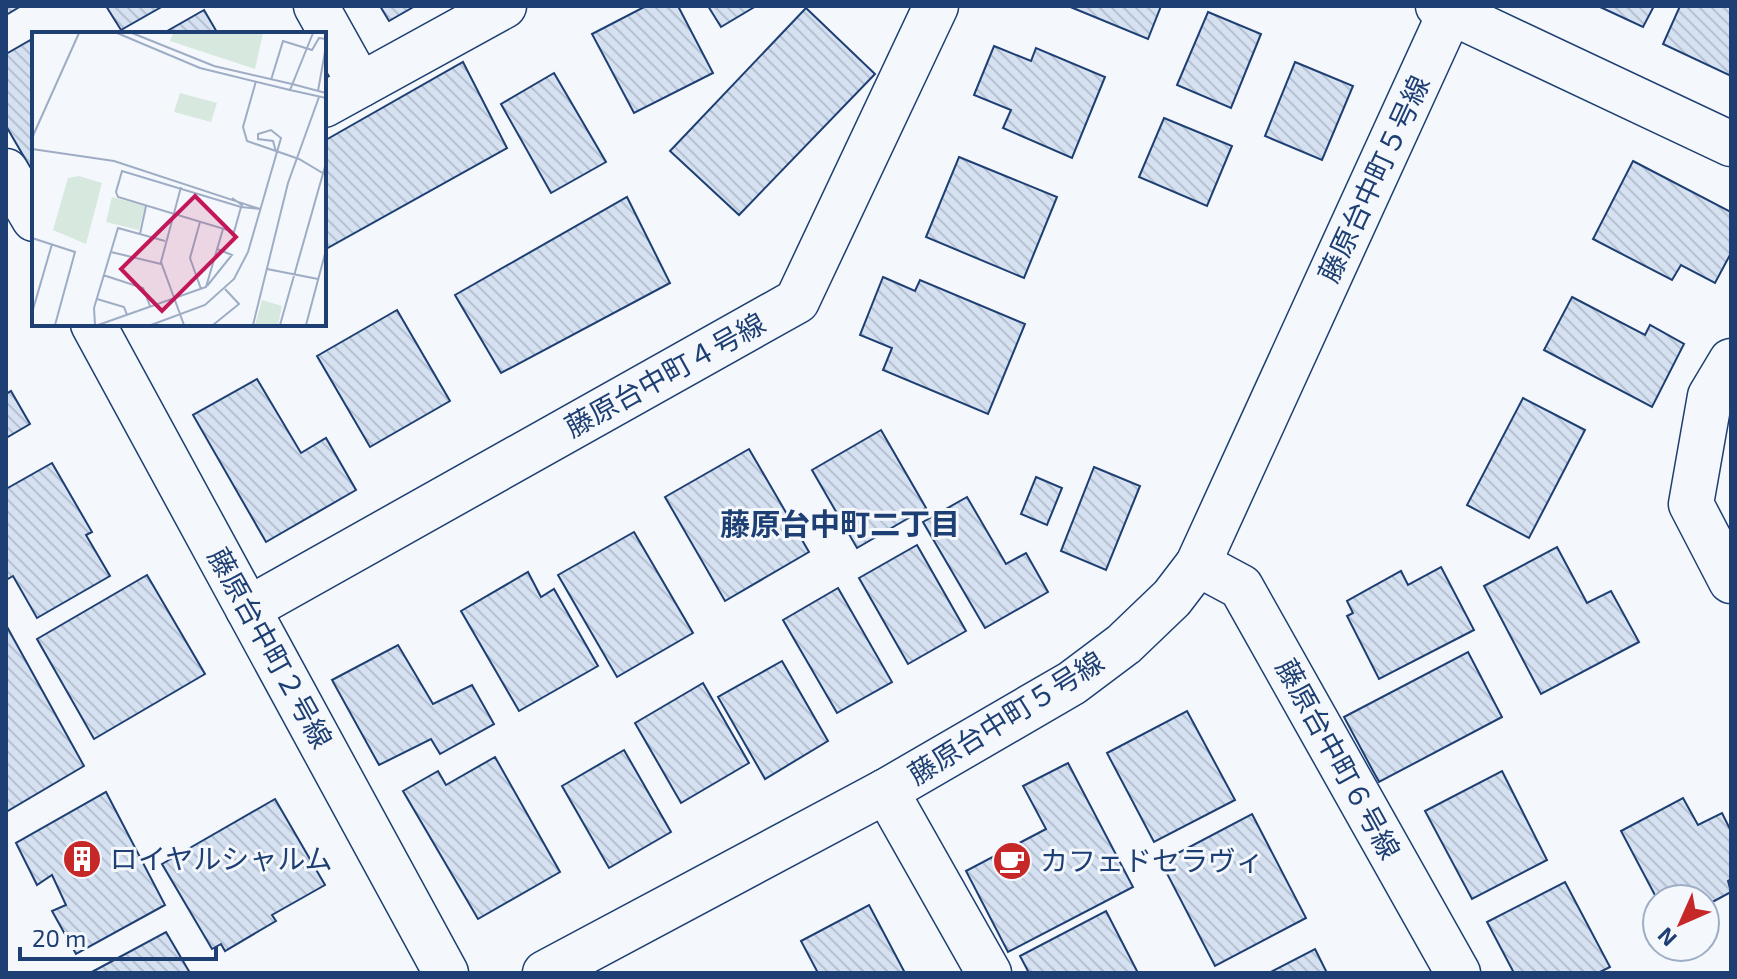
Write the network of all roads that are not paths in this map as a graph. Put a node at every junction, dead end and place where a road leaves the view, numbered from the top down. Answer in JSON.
{"nodes":[{"id":1,"x":316,"y":6,"type":"edge"},
{"id":2,"x":504,"y":6,"type":"edge"},
{"id":3,"x":936,"y":6,"type":"edge"},
{"id":4,"x":1447,"y":8,"type":"edge"},
{"id":5,"x":324,"y":32,"type":"edge"},
{"id":6,"x":326,"y":40,"type":"edge"},
{"id":7,"x":342,"y":95,"type":"edge"},
{"id":8,"x":1731,"y":144,"type":"edge"},
{"id":9,"x":6,"y":171,"type":"edge"},
{"id":10,"x":32,"y":216,"type":"edge"},
{"id":11,"x":94,"y":326,"type":"edge"},
{"id":12,"x":1731,"y":361,"type":"edge"},
{"id":13,"x":1198,"y":564,"type":"junction"},
{"id":14,"x":1731,"y":581,"type":"edge"},
{"id":15,"x":248,"y":609,"type":"junction"},
{"id":16,"x":886,"y":791,"type":"junction"},
{"id":17,"x":446,"y":973,"type":"edge"},
{"id":18,"x":545,"y":973,"type":"edge"},
{"id":19,"x":989,"y":973,"type":"edge"},
{"id":20,"x":1458,"y":973,"type":"edge"}],
"edges":[{"from":1,"to":5,"type":"street"},
{"from":2,"to":7,"type":"street"},
{"from":3,"to":15,"type":"street","name":"藤原台中町４号線"},
{"from":4,"to":8,"type":"street"},
{"from":4,"to":13,"type":"street","name":"藤原台中町５号線"},
{"from":6,"to":7,"type":"street"},
{"from":9,"to":10,"type":"street"},
{"from":11,"to":15,"type":"street","name":"藤原台中町２号線"},
{"from":12,"to":14,"type":"street"},
{"from":13,"to":16,"type":"street","name":"藤原台中町５号線"},
{"from":13,"to":20,"type":"street","name":"藤原台中町６号線"},
{"from":15,"to":17,"type":"street","name":"藤原台中町２号線"},
{"from":16,"to":18,"type":"street","name":"藤原台中町５号線"},
{"from":16,"to":19,"type":"street"}]}
